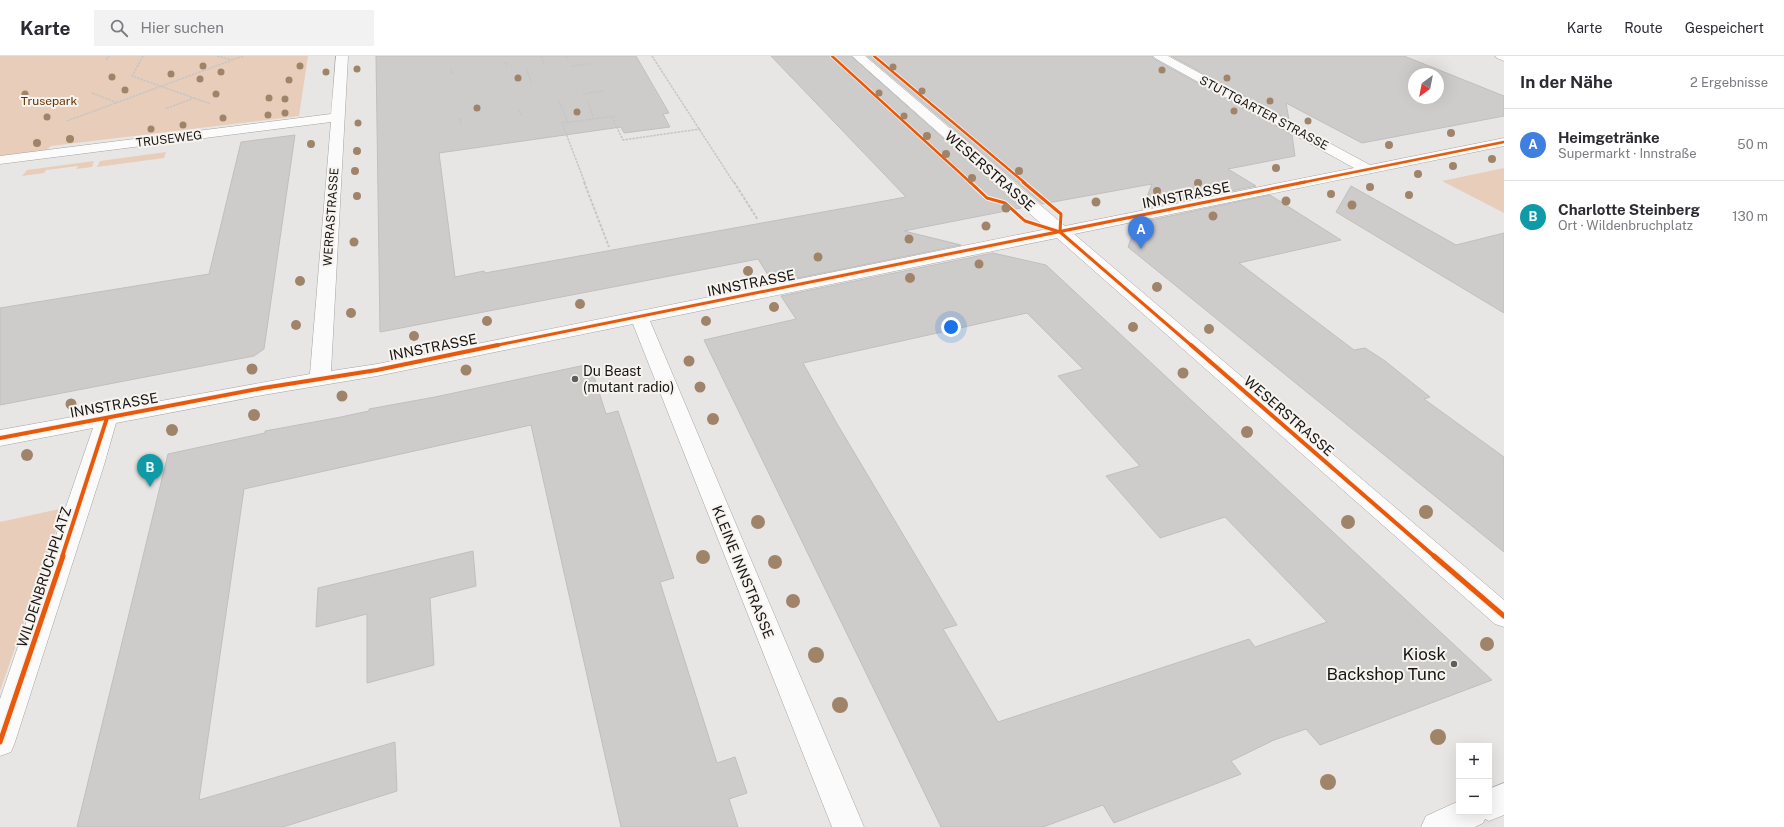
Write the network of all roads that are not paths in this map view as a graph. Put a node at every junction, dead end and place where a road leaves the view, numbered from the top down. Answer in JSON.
{"nodes":[{"id":1,"x":342,"y":56,"type":"edge"},
{"id":2,"x":858,"y":56,"type":"edge"},
{"id":3,"x":1159,"y":56,"type":"edge"},
{"id":4,"x":1501,"y":56,"type":"edge"},
{"id":5,"x":1504,"y":57,"type":"edge"},
{"id":6,"x":338,"y":117,"type":"junction"},
{"id":7,"x":1504,"y":142,"type":"edge"},
{"id":8,"x":0,"y":160,"type":"edge"},
{"id":9,"x":1369,"y":170,"type":"junction"},
{"id":10,"x":1060,"y":232,"type":"junction"},
{"id":11,"x":638,"y":317,"type":"junction"},
{"id":12,"x":320,"y":379,"type":"junction"},
{"id":13,"x":107,"y":418,"type":"junction"},
{"id":14,"x":0,"y":438,"type":"edge"},
{"id":15,"x":1504,"y":616,"type":"edge"},
{"id":16,"x":0,"y":742,"type":"edge"},
{"id":17,"x":1504,"y":798,"type":"edge"},
{"id":18,"x":1492,"y":804,"type":"edge"},
{"id":19,"x":1465,"y":815,"type":"edge"},
{"id":20,"x":848,"y":827,"type":"edge"},
{"id":21,"x":1437,"y":827,"type":"edge"}],
"edges":[{"from":1,"to":6,"type":"street","name":"WERRASTRASSE"},
{"from":2,"to":10,"type":"street","name":"WESERSTRASSE"},
{"from":3,"to":9,"type":"street","name":"STUTTGARTER STRASSE"},
{"from":4,"to":5,"type":"street"},
{"from":6,"to":8,"type":"street","name":"TRUSEWEG"},
{"from":6,"to":12,"type":"street","name":"WERRASTRASSE"},
{"from":7,"to":9,"type":"street","name":"INNSTRASSE"},
{"from":9,"to":10,"type":"street","name":"INNSTRASSE"},
{"from":10,"to":11,"type":"street","name":"INNSTRASSE"},
{"from":10,"to":15,"type":"street","name":"WESERSTRASSE"},
{"from":11,"to":12,"type":"street","name":"INNSTRASSE"},
{"from":11,"to":20,"type":"street","name":"KLEINE INNSTRASSE"},
{"from":12,"to":13,"type":"street","name":"INNSTRASSE"},
{"from":13,"to":14,"type":"street","name":"INNSTRASSE"},
{"from":13,"to":16,"type":"street","name":"WILDENBRUCHPLATZ"},
{"from":17,"to":18,"type":"street"},
{"from":19,"to":21,"type":"street"}]}
